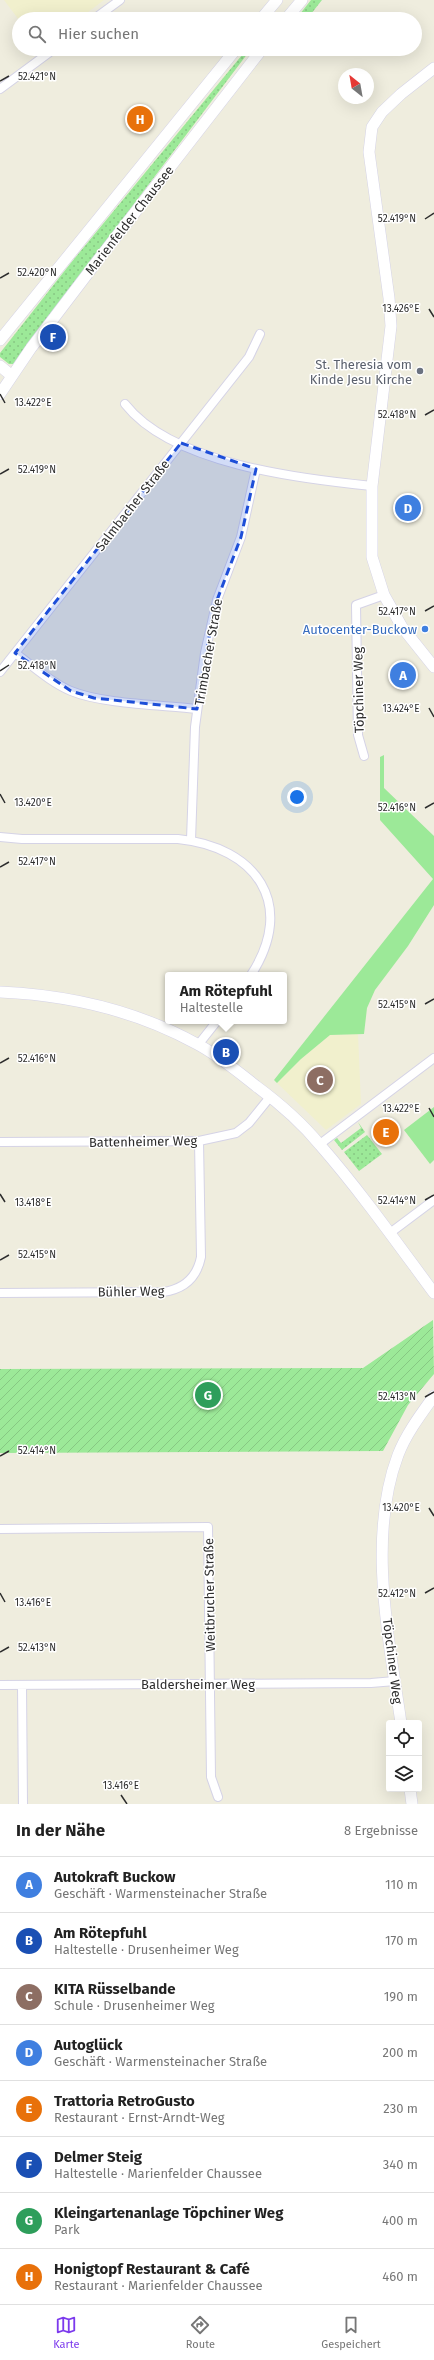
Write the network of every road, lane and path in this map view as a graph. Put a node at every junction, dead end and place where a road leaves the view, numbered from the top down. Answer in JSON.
{"nodes":[{"id":1,"x":120,"y":0,"type":"edge"},
{"id":2,"x":277,"y":0,"type":"edge"},
{"id":3,"x":302,"y":0,"type":"edge"},
{"id":4,"x":104,"y":12,"type":"edge"},
{"id":5,"x":267,"y":12,"type":"edge"},
{"id":6,"x":292,"y":12,"type":"edge"},
{"id":7,"x":45,"y":56,"type":"edge"},
{"id":8,"x":230,"y":56,"type":"edge"},
{"id":9,"x":257,"y":56,"type":"edge"},
{"id":10,"x":434,"y":68,"type":"edge"},
{"id":11,"x":0,"y":89,"type":"edge"},
{"id":12,"x":260,"y":334,"type":"dead end"},
{"id":13,"x":0,"y":340,"type":"edge"},
{"id":14,"x":0,"y":366,"type":"edge"},
{"id":15,"x":12,"y":376,"type":"junction"},
{"id":16,"x":0,"y":394,"type":"edge"},
{"id":17,"x":125,"y":404,"type":"dead end"},
{"id":18,"x":181,"y":443,"type":"junction"},
{"id":19,"x":256,"y":470,"type":"junction"},
{"id":20,"x":372,"y":486,"type":"junction"},
{"id":21,"x":384,"y":595,"type":"junction"},
{"id":22,"x":16,"y":653,"type":"junction"},
{"id":23,"x":434,"y":667,"type":"edge"},
{"id":24,"x":0,"y":672,"type":"edge"},
{"id":25,"x":197,"y":709,"type":"junction"},
{"id":26,"x":364,"y":756,"type":"dead end"},
{"id":27,"x":0,"y":837,"type":"edge"},
{"id":28,"x":191,"y":840,"type":"junction"},
{"id":29,"x":253,"y":972,"type":"edge"},
{"id":30,"x":0,"y":992,"type":"edge"},
{"id":31,"x":215,"y":1024,"type":"edge"},
{"id":32,"x":198,"y":1045,"type":"junction"},
{"id":33,"x":434,"y":1058,"type":"edge"},
{"id":34,"x":270,"y":1097,"type":"junction"},
{"id":35,"x":199,"y":1141,"type":"junction"},
{"id":36,"x":0,"y":1142,"type":"edge"},
{"id":37,"x":320,"y":1144,"type":"junction"},
{"id":38,"x":434,"y":1200,"type":"edge"},
{"id":39,"x":390,"y":1234,"type":"junction"},
{"id":40,"x":0,"y":1292,"type":"edge"},
{"id":41,"x":434,"y":1293,"type":"edge"},
{"id":42,"x":434,"y":1396,"type":"edge"},
{"id":43,"x":0,"y":1529,"type":"edge"},
{"id":44,"x":395,"y":1681,"type":"junction"},
{"id":45,"x":211,"y":1684,"type":"junction"},
{"id":46,"x":0,"y":1685,"type":"edge"},
{"id":47,"x":22,"y":1685,"type":"junction"},
{"id":48,"x":401,"y":1720,"type":"edge"},
{"id":49,"x":410,"y":1792,"type":"edge"},
{"id":50,"x":218,"y":1797,"type":"dead end"},
{"id":51,"x":23,"y":1804,"type":"edge"},
{"id":52,"x":412,"y":1804,"type":"edge"}],
"edges":[{"from":1,"to":4,"type":"street"},
{"from":2,"to":5,"type":"street"},
{"from":3,"to":6,"type":"street"},
{"from":7,"to":11,"type":"street"},
{"from":8,"to":13,"type":"street","name":"Marienfelder Chaussee"},
{"from":9,"to":15,"type":"street","name":"Marienfelder Chaussee"},
{"from":10,"to":20,"type":"street"},
{"from":12,"to":18,"type":"street","name":"Salmbacher Straße"},
{"from":14,"to":15,"type":"street"},
{"from":15,"to":16,"type":"street","name":"Marienfelder Chaussee"},
{"from":17,"to":18,"type":"street"},
{"from":18,"to":19,"type":"street"},
{"from":18,"to":22,"type":"street","name":"Salmbacher Straße"},
{"from":19,"to":20,"type":"street"},
{"from":19,"to":25,"type":"street","name":"Trimbacher Straße"},
{"from":20,"to":21,"type":"street"},
{"from":21,"to":23,"type":"street"},
{"from":21,"to":26,"type":"street","name":"Töpchiner Weg"},
{"from":22,"to":24,"type":"street","name":"Salmbacher Straße"},
{"from":22,"to":25,"type":"street"},
{"from":25,"to":28,"type":"street","name":"Trimbacher Straße"},
{"from":27,"to":28,"type":"street"},
{"from":28,"to":29,"type":"street"},
{"from":30,"to":32,"type":"street"},
{"from":31,"to":32,"type":"street"},
{"from":32,"to":34,"type":"street"},
{"from":33,"to":37,"type":"street"},
{"from":34,"to":35,"type":"street","name":"Battenheimer Weg"},
{"from":34,"to":37,"type":"street"},
{"from":35,"to":36,"type":"street","name":"Battenheimer Weg"},
{"from":35,"to":40,"type":"street","name":"Bühler Weg"},
{"from":37,"to":39,"type":"street"},
{"from":38,"to":39,"type":"street"},
{"from":39,"to":41,"type":"street"},
{"from":42,"to":44,"type":"street","name":"Töpchiner Weg"},
{"from":43,"to":45,"type":"street","name":"Weitbrucher Straße"},
{"from":44,"to":45,"type":"street","name":"Baldersheimer Weg"},
{"from":44,"to":48,"type":"street","name":"Töpchiner Weg"},
{"from":45,"to":47,"type":"street","name":"Baldersheimer Weg"},
{"from":45,"to":50,"type":"street","name":"Weitbrucher Straße"},
{"from":46,"to":47,"type":"street","name":"Baldersheimer Weg"},
{"from":47,"to":51,"type":"street"},
{"from":49,"to":52,"type":"street"}]}
